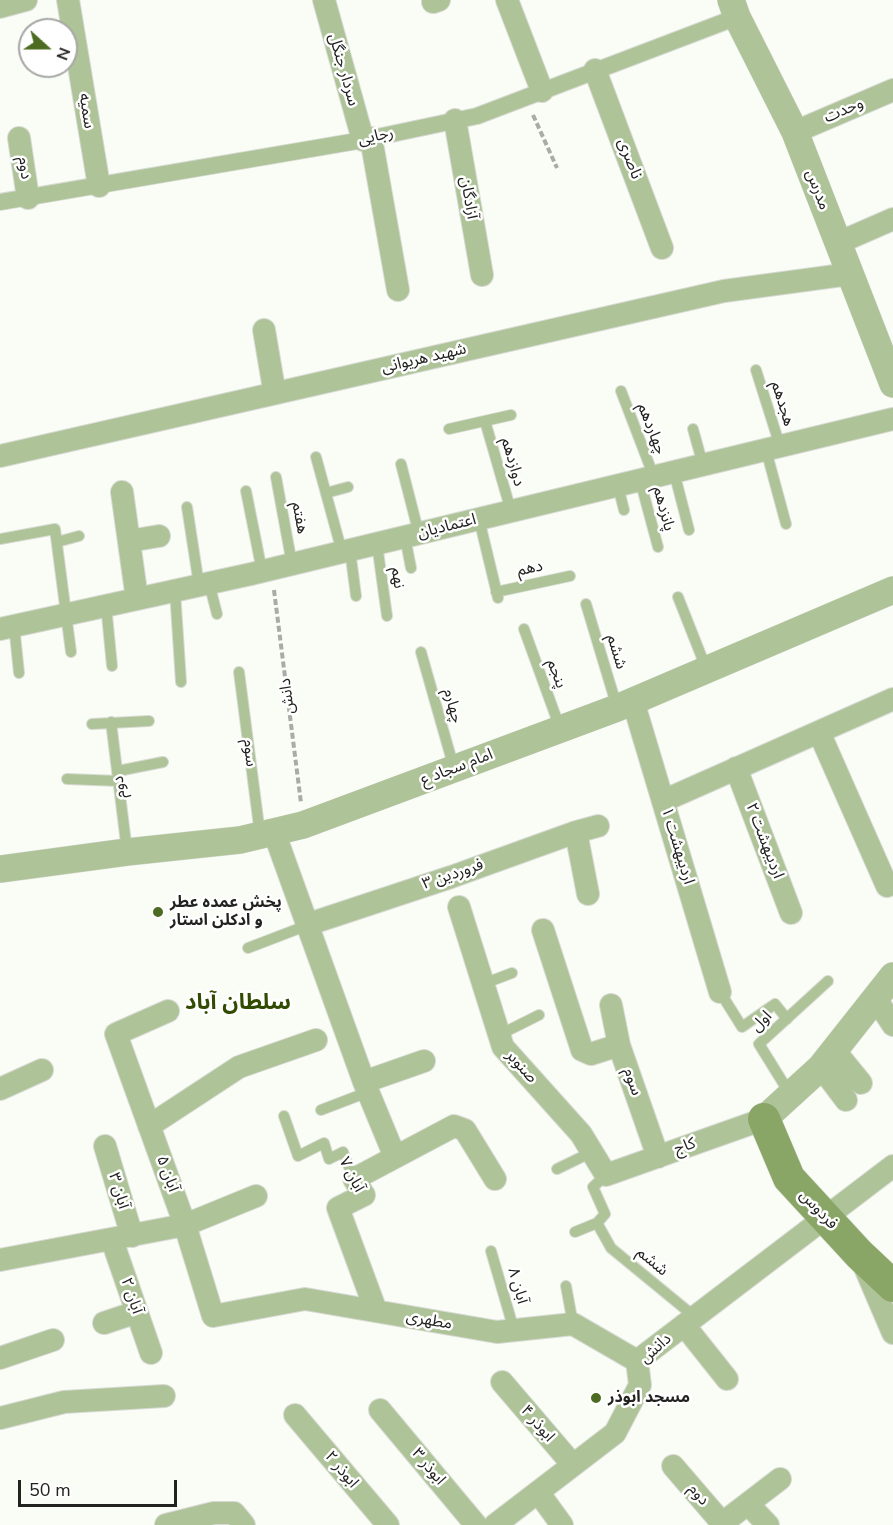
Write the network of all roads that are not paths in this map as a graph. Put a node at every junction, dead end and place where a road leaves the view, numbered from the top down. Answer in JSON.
{"nodes":[{"id":1,"x":26,"y":0,"type":"edge"},
{"id":2,"x":68,"y":0,"type":"edge"},
{"id":3,"x":324,"y":0,"type":"edge"},
{"id":4,"x":507,"y":0,"type":"edge"},
{"id":5,"x":0,"y":7,"type":"edge"},
{"id":6,"x":734,"y":8,"type":"edge"},
{"id":7,"x":595,"y":70,"type":"junction"},
{"id":8,"x":893,"y":90,"type":"edge"},
{"id":9,"x":533,"y":94,"type":"junction"},
{"id":10,"x":455,"y":120,"type":"junction"},
{"id":11,"x":795,"y":132,"type":"junction"},
{"id":12,"x":19,"y":138,"type":"dead end"},
{"id":13,"x":367,"y":139,"type":"junction"},
{"id":14,"x":99,"y":186,"type":"junction"},
{"id":15,"x":28,"y":198,"type":"junction"},
{"id":16,"x":0,"y":202,"type":"edge"},
{"id":17,"x":893,"y":219,"type":"edge"},
{"id":18,"x":838,"y":243,"type":"junction"},
{"id":19,"x":662,"y":249,"type":"dead end"},
{"id":20,"x":850,"y":274,"type":"junction"},
{"id":21,"x":482,"y":275,"type":"dead end"},
{"id":22,"x":398,"y":290,"type":"dead end"},
{"id":23,"x":264,"y":330,"type":"dead end"},
{"id":24,"x":756,"y":370,"type":"dead end"},
{"id":25,"x":893,"y":382,"type":"edge"},
{"id":26,"x":274,"y":389,"type":"dead end"},
{"id":27,"x":621,"y":391,"type":"dead end"},
{"id":28,"x":512,"y":415,"type":"dead end"},
{"id":29,"x":893,"y":419,"type":"edge"},
{"id":30,"x":485,"y":421,"type":"junction"},
{"id":31,"x":449,"y":429,"type":"dead end"},
{"id":32,"x":693,"y":429,"type":"dead end"},
{"id":33,"x":773,"y":448,"type":"junction"},
{"id":34,"x":0,"y":456,"type":"edge"},
{"id":35,"x":316,"y":457,"type":"dead end"},
{"id":36,"x":401,"y":464,"type":"dead end"},
{"id":37,"x":703,"y":465,"type":"junction"},
{"id":38,"x":656,"y":476,"type":"junction"},
{"id":39,"x":276,"y":477,"type":"dead end"},
{"id":40,"x":618,"y":486,"type":"junction"},
{"id":41,"x":348,"y":487,"type":"dead end"},
{"id":42,"x":246,"y":491,"type":"dead end"},
{"id":43,"x":122,"y":492,"type":"dead end"},
{"id":44,"x":326,"y":493,"type":"junction"},
{"id":45,"x":187,"y":507,"type":"dead end"},
{"id":46,"x":624,"y":510,"type":"dead end"},
{"id":47,"x":511,"y":512,"type":"junction"},
{"id":48,"x":479,"y":519,"type":"junction"},
{"id":49,"x":786,"y":524,"type":"dead end"},
{"id":50,"x":689,"y":530,"type":"dead end"},
{"id":51,"x":412,"y":535,"type":"junction"},
{"id":52,"x":79,"y":536,"type":"dead end"},
{"id":53,"x":159,"y":536,"type":"dead end"},
{"id":54,"x":0,"y":539,"type":"edge"},
{"id":55,"x":57,"y":542,"type":"junction"},
{"id":56,"x":129,"y":542,"type":"junction"},
{"id":57,"x":377,"y":544,"type":"junction"},
{"id":58,"x":658,"y":547,"type":"dead end"},
{"id":59,"x":346,"y":551,"type":"junction"},
{"id":60,"x":275,"y":568,"type":"junction"},
{"id":61,"x":411,"y":568,"type":"dead end"},
{"id":62,"x":570,"y":576,"type":"dead end"},
{"id":63,"x":204,"y":584,"type":"junction"},
{"id":64,"x":893,"y":590,"type":"edge"},
{"id":65,"x":175,"y":591,"type":"junction"},
{"id":66,"x":356,"y":596,"type":"dead end"},
{"id":67,"x":678,"y":597,"type":"dead end"},
{"id":68,"x":137,"y":599,"type":"junction"},
{"id":69,"x":586,"y":604,"type":"dead end"},
{"id":70,"x":106,"y":606,"type":"junction"},
{"id":71,"x":67,"y":614,"type":"junction"},
{"id":72,"x":217,"y":614,"type":"dead end"},
{"id":73,"x":387,"y":616,"type":"dead end"},
{"id":74,"x":7,"y":627,"type":"edge"},
{"id":75,"x":524,"y":630,"type":"dead end"},
{"id":76,"x":71,"y":651,"type":"dead end"},
{"id":77,"x":422,"y":652,"type":"dead end"},
{"id":78,"x":112,"y":666,"type":"dead end"},
{"id":79,"x":706,"y":668,"type":"junction"},
{"id":80,"x":239,"y":672,"type":"dead end"},
{"id":81,"x":19,"y":673,"type":"dead end"},
{"id":82,"x":181,"y":682,"type":"dead end"},
{"id":83,"x":893,"y":699,"type":"edge"},
{"id":84,"x":625,"y":704,"type":"junction"},
{"id":85,"x":149,"y":721,"type":"dead end"},
{"id":86,"x":111,"y":723,"type":"junction"},
{"id":87,"x":92,"y":724,"type":"dead end"},
{"id":88,"x":560,"y":729,"type":"junction"},
{"id":89,"x":819,"y":732,"type":"junction"},
{"id":90,"x":163,"y":762,"type":"dead end"},
{"id":91,"x":454,"y":768,"type":"junction"},
{"id":92,"x":736,"y":768,"type":"junction"},
{"id":93,"x":118,"y":776,"type":"junction"},
{"id":94,"x":67,"y":779,"type":"dead end"},
{"id":95,"x":663,"y":801,"type":"junction"},
{"id":96,"x":267,"y":833,"type":"junction"},
{"id":97,"x":127,"y":852,"type":"junction"},
{"id":98,"x":0,"y":869,"type":"edge"},
{"id":99,"x":887,"y":886,"type":"dead end"},
{"id":100,"x":588,"y":894,"type":"dead end"},
{"id":101,"x":459,"y":907,"type":"dead end"},
{"id":102,"x":791,"y":913,"type":"dead end"},
{"id":103,"x":309,"y":924,"type":"junction"},
{"id":104,"x":543,"y":930,"type":"dead end"},
{"id":105,"x":248,"y":948,"type":"dead end"},
{"id":106,"x":512,"y":973,"type":"dead end"},
{"id":107,"x":893,"y":976,"type":"edge"},
{"id":108,"x":828,"y":981,"type":"dead end"},
{"id":109,"x":483,"y":984,"type":"junction"},
{"id":110,"x":720,"y":992,"type":"joint"},
{"id":111,"x":876,"y":999,"type":"junction"},
{"id":112,"x":611,"y":1005,"type":"dead end"},
{"id":113,"x":168,"y":1011,"type":"dead end"},
{"id":114,"x":539,"y":1015,"type":"dead end"},
{"id":115,"x":787,"y":1018,"type":"junction"},
{"id":116,"x":893,"y":1025,"type":"edge"},
{"id":117,"x":499,"y":1035,"type":"junction"},
{"id":118,"x":316,"y":1040,"type":"dead end"},
{"id":119,"x":619,"y":1045,"type":"junction"},
{"id":120,"x":828,"y":1058,"type":"junction"},
{"id":121,"x":424,"y":1061,"type":"dead end"},
{"id":122,"x":42,"y":1070,"type":"dead end"},
{"id":123,"x":2,"y":1084,"type":"edge"},
{"id":124,"x":366,"y":1087,"type":"junction"},
{"id":125,"x":854,"y":1091,"type":"dead end"},
{"id":126,"x":791,"y":1095,"type":"junction"},
{"id":127,"x":321,"y":1110,"type":"dead end"},
{"id":128,"x":284,"y":1116,"type":"dead end"},
{"id":129,"x":764,"y":1119,"type":"junction"},
{"id":130,"x":149,"y":1126,"type":"junction"},
{"id":131,"x":105,"y":1146,"type":"dead end"},
{"id":132,"x":592,"y":1152,"type":"junction"},
{"id":133,"x":395,"y":1157,"type":"junction"},
{"id":134,"x":658,"y":1157,"type":"junction"},
{"id":135,"x":892,"y":1168,"type":"edge"},
{"id":136,"x":557,"y":1169,"type":"dead end"},
{"id":137,"x":606,"y":1175,"type":"junction"},
{"id":138,"x":354,"y":1179,"type":"junction"},
{"id":139,"x":495,"y":1179,"type":"dead end"},
{"id":140,"x":256,"y":1196,"type":"dead end"},
{"id":141,"x":825,"y":1218,"type":"junction"},
{"id":142,"x":597,"y":1223,"type":"junction"},
{"id":143,"x":185,"y":1225,"type":"junction"},
{"id":144,"x":575,"y":1233,"type":"dead end"},
{"id":145,"x":122,"y":1238,"type":"junction"},
{"id":146,"x":491,"y":1251,"type":"dead end"},
{"id":147,"x":859,"y":1254,"type":"junction"},
{"id":148,"x":0,"y":1260,"type":"edge"},
{"id":149,"x":566,"y":1286,"type":"dead end"},
{"id":150,"x":893,"y":1287,"type":"edge"},
{"id":151,"x":376,"y":1311,"type":"junction"},
{"id":152,"x":137,"y":1312,"type":"junction"},
{"id":153,"x":213,"y":1316,"type":"joint"},
{"id":154,"x":689,"y":1321,"type":"junction"},
{"id":155,"x":104,"y":1323,"type":"dead end"},
{"id":156,"x":573,"y":1324,"type":"junction"},
{"id":157,"x":514,"y":1330,"type":"junction"},
{"id":158,"x":893,"y":1333,"type":"edge"},
{"id":159,"x":53,"y":1340,"type":"dead end"},
{"id":160,"x":151,"y":1353,"type":"dead end"},
{"id":161,"x":0,"y":1358,"type":"edge"},
{"id":162,"x":637,"y":1361,"type":"junction"},
{"id":163,"x":727,"y":1379,"type":"dead end"},
{"id":164,"x":502,"y":1382,"type":"dead end"},
{"id":165,"x":164,"y":1396,"type":"dead end"},
{"id":166,"x":380,"y":1410,"type":"dead end"},
{"id":167,"x":2,"y":1412,"type":"edge"},
{"id":168,"x":294,"y":1415,"type":"dead end"},
{"id":169,"x":573,"y":1465,"type":"junction"},
{"id":170,"x":673,"y":1466,"type":"dead end"},
{"id":171,"x":780,"y":1479,"type":"dead end"},
{"id":172,"x":538,"y":1492,"type":"junction"},
{"id":173,"x":748,"y":1504,"type":"junction"},
{"id":174,"x":721,"y":1524,"type":"edge"},
{"id":175,"x":166,"y":1525,"type":"edge"},
{"id":176,"x":244,"y":1525,"type":"edge"},
{"id":177,"x":388,"y":1525,"type":"edge"},
{"id":178,"x":476,"y":1525,"type":"edge"},
{"id":179,"x":495,"y":1525,"type":"edge"},
{"id":180,"x":561,"y":1525,"type":"edge"},
{"id":181,"x":768,"y":1525,"type":"edge"}],
"edges":[{"from":1,"to":5,"type":"street"},
{"from":2,"to":14,"type":"street","name":"سمیه"},
{"from":3,"to":13,"type":"street","name":"سردار جنگل"},
{"from":4,"to":9,"type":"street"},
{"from":6,"to":7,"type":"street","name":"رجایی"},
{"from":6,"to":11,"type":"street","name":"مدرس"},
{"from":7,"to":9,"type":"street","name":"رجایی"},
{"from":7,"to":19,"type":"street","name":"ناصری"},
{"from":8,"to":11,"type":"street","name":"وحدت"},
{"from":9,"to":10,"type":"street","name":"رجایی"},
{"from":10,"to":13,"type":"street","name":"رجایی"},
{"from":10,"to":21,"type":"street","name":"آزادگان"},
{"from":11,"to":18,"type":"street","name":"مدرس"},
{"from":12,"to":15,"type":"street","name":"دوم"},
{"from":13,"to":14,"type":"street","name":"رجایی"},
{"from":13,"to":22,"type":"street","name":"سردار جنگل"},
{"from":14,"to":15,"type":"street","name":"رجایی"},
{"from":15,"to":16,"type":"street","name":"رجایی"},
{"from":17,"to":18,"type":"street"},
{"from":18,"to":20,"type":"street","name":"مدرس"},
{"from":20,"to":25,"type":"street","name":"مدرس"},
{"from":20,"to":34,"type":"street","name":"شهید هریوانی"},
{"from":23,"to":26,"type":"street"},
{"from":24,"to":33,"type":"lane","name":"هجدهم"},
{"from":27,"to":38,"type":"lane","name":"چهاردهم"},
{"from":28,"to":30,"type":"lane"},
{"from":29,"to":33,"type":"street","name":"اعتمادیان"},
{"from":30,"to":31,"type":"lane"},
{"from":30,"to":47,"type":"lane","name":"دوازدهم"},
{"from":32,"to":37,"type":"lane"},
{"from":33,"to":37,"type":"street","name":"اعتمادیان"},
{"from":33,"to":49,"type":"lane","name":"هجدهم"},
{"from":35,"to":44,"type":"lane"},
{"from":36,"to":51,"type":"lane"},
{"from":37,"to":38,"type":"street","name":"اعتمادیان"},
{"from":38,"to":40,"type":"street","name":"اعتمادیان"},
{"from":38,"to":50,"type":"lane"},
{"from":38,"to":58,"type":"lane","name":"پانزدهم"},
{"from":39,"to":60,"type":"lane","name":"هفتم"},
{"from":40,"to":46,"type":"lane"},
{"from":40,"to":47,"type":"street","name":"اعتمادیان"},
{"from":41,"to":44,"type":"lane"},
{"from":42,"to":60,"type":"lane"},
{"from":43,"to":56,"type":"street"},
{"from":44,"to":59,"type":"lane"},
{"from":45,"to":63,"type":"lane"},
{"from":47,"to":48,"type":"street","name":"اعتمادیان"},
{"from":48,"to":51,"type":"street","name":"اعتمادیان"},
{"from":48,"to":62,"type":"lane","name":"دهم"},
{"from":51,"to":57,"type":"street","name":"اعتمادیان"},
{"from":51,"to":61,"type":"lane"},
{"from":52,"to":55,"type":"lane"},
{"from":53,"to":56,"type":"street"},
{"from":54,"to":55,"type":"lane"},
{"from":55,"to":71,"type":"lane"},
{"from":56,"to":68,"type":"street"},
{"from":57,"to":59,"type":"street","name":"اعتمادیان"},
{"from":57,"to":73,"type":"lane","name":"نهم"},
{"from":59,"to":60,"type":"street","name":"اعتمادیان"},
{"from":59,"to":66,"type":"lane"},
{"from":60,"to":63,"type":"street","name":"اعتمادیان"},
{"from":63,"to":65,"type":"street","name":"اعتمادیان"},
{"from":63,"to":72,"type":"lane"},
{"from":64,"to":79,"type":"street","name":"امام سجاد ع"},
{"from":65,"to":68,"type":"street","name":"اعتمادیان"},
{"from":65,"to":82,"type":"lane"},
{"from":67,"to":79,"type":"lane"},
{"from":68,"to":70,"type":"street","name":"اعتمادیان"},
{"from":69,"to":84,"type":"lane","name":"ششم"},
{"from":70,"to":71,"type":"street","name":"اعتمادیان"},
{"from":70,"to":78,"type":"lane"},
{"from":71,"to":74,"type":"street","name":"اعتمادیان"},
{"from":71,"to":76,"type":"lane"},
{"from":74,"to":81,"type":"lane"},
{"from":75,"to":88,"type":"lane","name":"پنجم"},
{"from":77,"to":91,"type":"lane","name":"چهارم"},
{"from":79,"to":84,"type":"street","name":"امام سجاد ع"},
{"from":80,"to":96,"type":"lane","name":"سوم"},
{"from":83,"to":89,"type":"street"},
{"from":84,"to":88,"type":"street","name":"امام سجاد ع"},
{"from":84,"to":95,"type":"street","name":"اردیبهشت ۱"},
{"from":85,"to":86,"type":"lane"},
{"from":86,"to":87,"type":"lane"},
{"from":86,"to":93,"type":"lane","name":"دوم"},
{"from":88,"to":91,"type":"street","name":"امام سجاد ع"},
{"from":89,"to":92,"type":"street"},
{"from":89,"to":99,"type":"street"},
{"from":90,"to":93,"type":"lane"},
{"from":91,"to":96,"type":"street","name":"امام سجاد ع"},
{"from":92,"to":95,"type":"street"},
{"from":92,"to":102,"type":"street","name":"اردیبهشت ۲"},
{"from":93,"to":94,"type":"lane"},
{"from":93,"to":97,"type":"lane","name":"دوم"},
{"from":95,"to":110,"type":"street","name":"اردیبهشت ۱"},
{"from":96,"to":97,"type":"street","name":"امام سجاد ع"},
{"from":96,"to":103,"type":"street"},
{"from":97,"to":98,"type":"street","name":"امام سجاد ع"},
{"from":100,"to":103,"type":"street","name":"فروردین ۳"},
{"from":101,"to":109,"type":"street","name":"صنوبر"},
{"from":103,"to":105,"type":"lane"},
{"from":103,"to":124,"type":"street"},
{"from":104,"to":119,"type":"street"},
{"from":106,"to":109,"type":"lane"},
{"from":107,"to":111,"type":"street"},
{"from":108,"to":115,"type":"lane","name":"اول"},
{"from":109,"to":117,"type":"street","name":"صنوبر"},
{"from":110,"to":115,"type":"lane"},
{"from":111,"to":116,"type":"street"},
{"from":111,"to":120,"type":"street"},
{"from":112,"to":119,"type":"street","name":"سوم"},
{"from":113,"to":130,"type":"street","name":"آبان ۵"},
{"from":114,"to":117,"type":"lane"},
{"from":115,"to":126,"type":"lane","name":"اول"},
{"from":117,"to":132,"type":"street","name":"صنوبر"},
{"from":118,"to":130,"type":"street"},
{"from":119,"to":134,"type":"street","name":"سوم"},
{"from":120,"to":125,"type":"street"},
{"from":120,"to":126,"type":"street"},
{"from":121,"to":124,"type":"street"},
{"from":122,"to":123,"type":"street"},
{"from":124,"to":127,"type":"lane"},
{"from":124,"to":133,"type":"street"},
{"from":126,"to":129,"type":"street"},
{"from":128,"to":138,"type":"lane","name":"آبان ۷"},
{"from":129,"to":134,"type":"street","name":"کاج"},
{"from":129,"to":141,"type":"main road","name":"فردوس"},
{"from":130,"to":143,"type":"street","name":"آبان ۵"},
{"from":131,"to":145,"type":"street","name":"آبان ۳"},
{"from":132,"to":136,"type":"lane"},
{"from":132,"to":137,"type":"street","name":"صنوبر"},
{"from":133,"to":138,"type":"street"},
{"from":133,"to":139,"type":"street"},
{"from":134,"to":137,"type":"street","name":"کاج"},
{"from":135,"to":141,"type":"street","name":"دانش"},
{"from":137,"to":142,"type":"lane"},
{"from":138,"to":151,"type":"street","name":"آبان ۷"},
{"from":140,"to":143,"type":"street"},
{"from":141,"to":147,"type":"main road","name":"فردوس"},
{"from":141,"to":154,"type":"street","name":"دانش"},
{"from":142,"to":144,"type":"lane"},
{"from":142,"to":154,"type":"lane","name":"ششم"},
{"from":143,"to":145,"type":"street"},
{"from":143,"to":153,"type":"street","name":"آبان ۵"},
{"from":145,"to":148,"type":"street"},
{"from":145,"to":152,"type":"street","name":"آبان ۲"},
{"from":146,"to":157,"type":"lane","name":"آبان ۸"},
{"from":147,"to":150,"type":"main road","name":"فردوس"},
{"from":147,"to":158,"type":"street"},
{"from":149,"to":156,"type":"lane"},
{"from":151,"to":153,"type":"street","name":"مطهری"},
{"from":151,"to":157,"type":"street","name":"مطهری"},
{"from":152,"to":155,"type":"street"},
{"from":152,"to":160,"type":"street","name":"آبان ۲"},
{"from":154,"to":162,"type":"street","name":"دانش"},
{"from":154,"to":163,"type":"street"},
{"from":156,"to":157,"type":"street","name":"مطهری"},
{"from":156,"to":162,"type":"street"},
{"from":159,"to":161,"type":"street"},
{"from":162,"to":169,"type":"street","name":"دانش"},
{"from":164,"to":169,"type":"street","name":"ابوذر ۴"},
{"from":165,"to":167,"type":"street"},
{"from":166,"to":178,"type":"street","name":"ابوذر ۳"},
{"from":168,"to":177,"type":"street","name":"ابوذر ۲"},
{"from":169,"to":172,"type":"street","name":"دانش"},
{"from":170,"to":174,"type":"street","name":"دوم"},
{"from":171,"to":173,"type":"street"},
{"from":172,"to":179,"type":"street","name":"دانش"},
{"from":172,"to":180,"type":"street"},
{"from":173,"to":174,"type":"street"},
{"from":173,"to":181,"type":"street"},
{"from":175,"to":176,"type":"street"}]}
